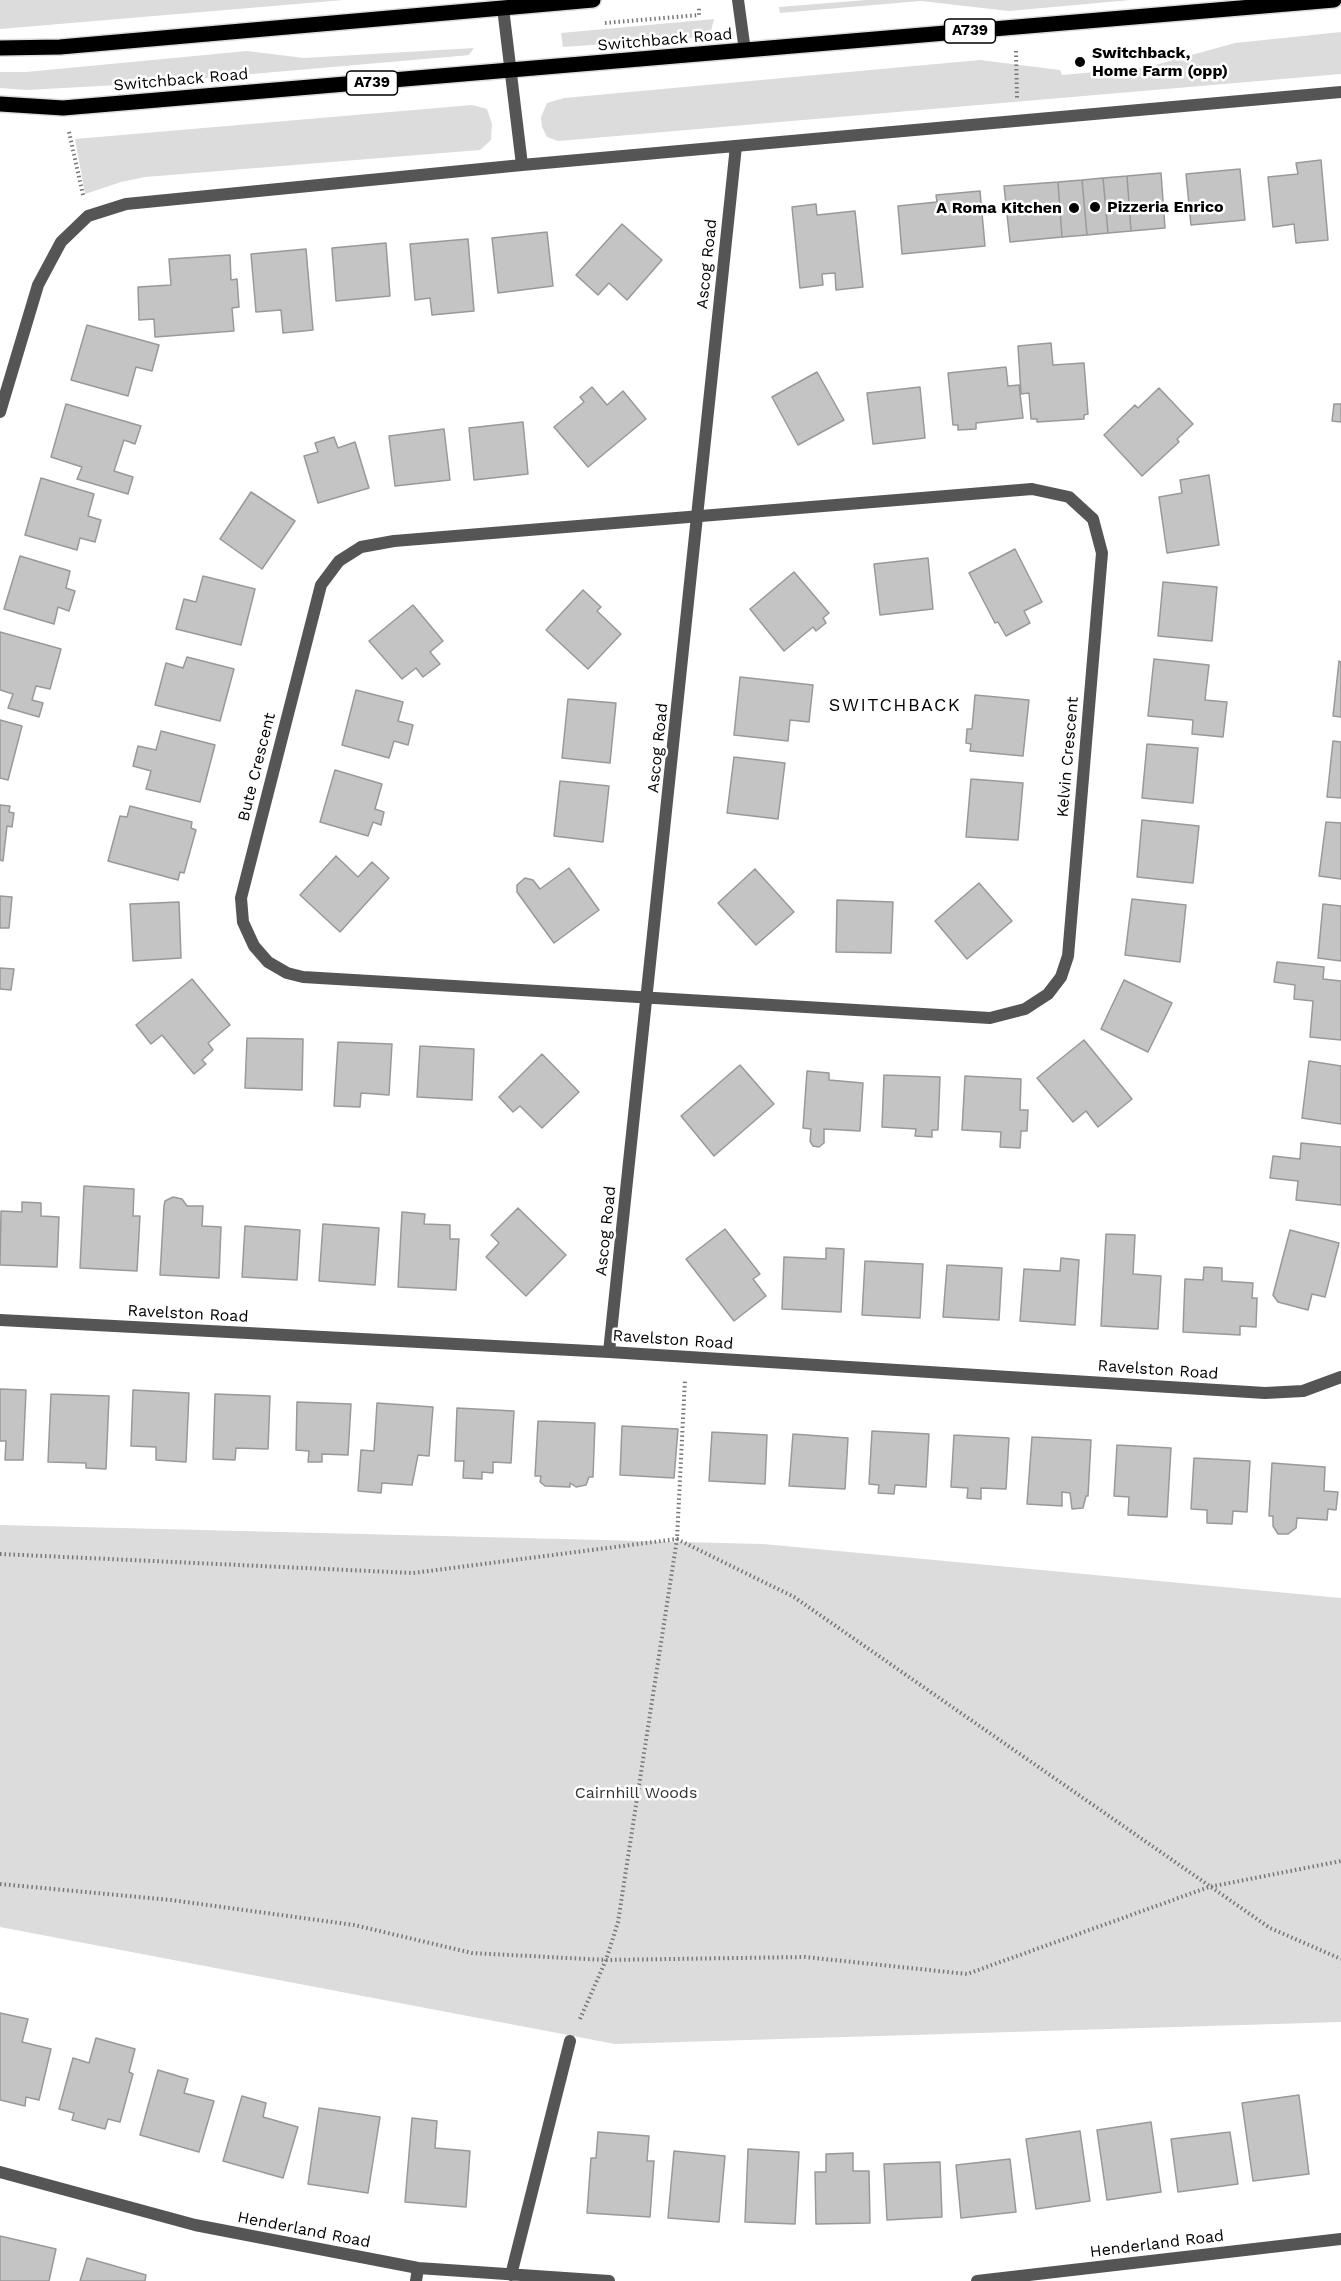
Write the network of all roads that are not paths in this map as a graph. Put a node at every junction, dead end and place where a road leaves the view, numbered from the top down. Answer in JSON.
{"nodes":[{"id":1,"x":593,"y":0,"type":"edge"},
{"id":2,"x":738,"y":0,"type":"edge"},
{"id":3,"x":1334,"y":0,"type":"edge"},
{"id":4,"x":504,"y":8,"type":"junction"},
{"id":5,"x":0,"y":48,"type":"edge"},
{"id":6,"x":745,"y":51,"type":"junction"},
{"id":7,"x":510,"y":72,"type":"junction"},
{"id":8,"x":1341,"y":92,"type":"edge"},
{"id":9,"x":0,"y":105,"type":"edge"},
{"id":10,"x":736,"y":146,"type":"junction"},
{"id":11,"x":522,"y":165,"type":"junction"},
{"id":12,"x":0,"y":412,"type":"edge"},
{"id":13,"x":698,"y":515,"type":"junction"},
{"id":14,"x":649,"y":997,"type":"junction"},
{"id":15,"x":0,"y":1320,"type":"edge"},
{"id":16,"x":609,"y":1352,"type":"junction"},
{"id":17,"x":1341,"y":1377,"type":"edge"},
{"id":18,"x":570,"y":2041,"type":"road end"},
{"id":19,"x":0,"y":2172,"type":"edge"},
{"id":20,"x":1341,"y":2239,"type":"edge"},
{"id":21,"x":417,"y":2275,"type":"edge"},
{"id":22,"x":511,"y":2275,"type":"junction"},
{"id":23,"x":609,"y":2281,"type":"edge"},
{"id":24,"x":977,"y":2281,"type":"edge"}],
"edges":[{"from":1,"to":4,"type":"main road"},
{"from":2,"to":6,"type":"street"},
{"from":3,"to":6,"type":"main road","name":"Switchback Road","number":"A739"},
{"from":4,"to":5,"type":"main road"},
{"from":4,"to":7,"type":"street"},
{"from":6,"to":7,"type":"main road","name":"Switchback Road","number":"A739"},
{"from":7,"to":9,"type":"main road","name":"Switchback Road","number":"A739"},
{"from":7,"to":11,"type":"street"},
{"from":8,"to":10,"type":"street"},
{"from":10,"to":11,"type":"street"},
{"from":10,"to":13,"type":"street","name":"Ascog Road"},
{"from":11,"to":12,"type":"street"},
{"from":13,"to":14,"type":"street","name":"Ascog Road"},
{"from":13,"to":14,"type":"street","name":"Bute Crescent"},
{"from":13,"to":14,"type":"street","name":"Kelvin Crescent"},
{"from":14,"to":16,"type":"street","name":"Ascog Road"},
{"from":15,"to":16,"type":"street","name":"Ravelston Road"},
{"from":16,"to":17,"type":"street","name":"Ravelston Road"},
{"from":18,"to":22,"type":"street"},
{"from":19,"to":21,"type":"street","name":"Henderland Road"},
{"from":20,"to":24,"type":"street","name":"Henderland Road"},
{"from":21,"to":22,"type":"street","name":"Henderland Road"},
{"from":22,"to":23,"type":"street","name":"Henderland Road"}]}
